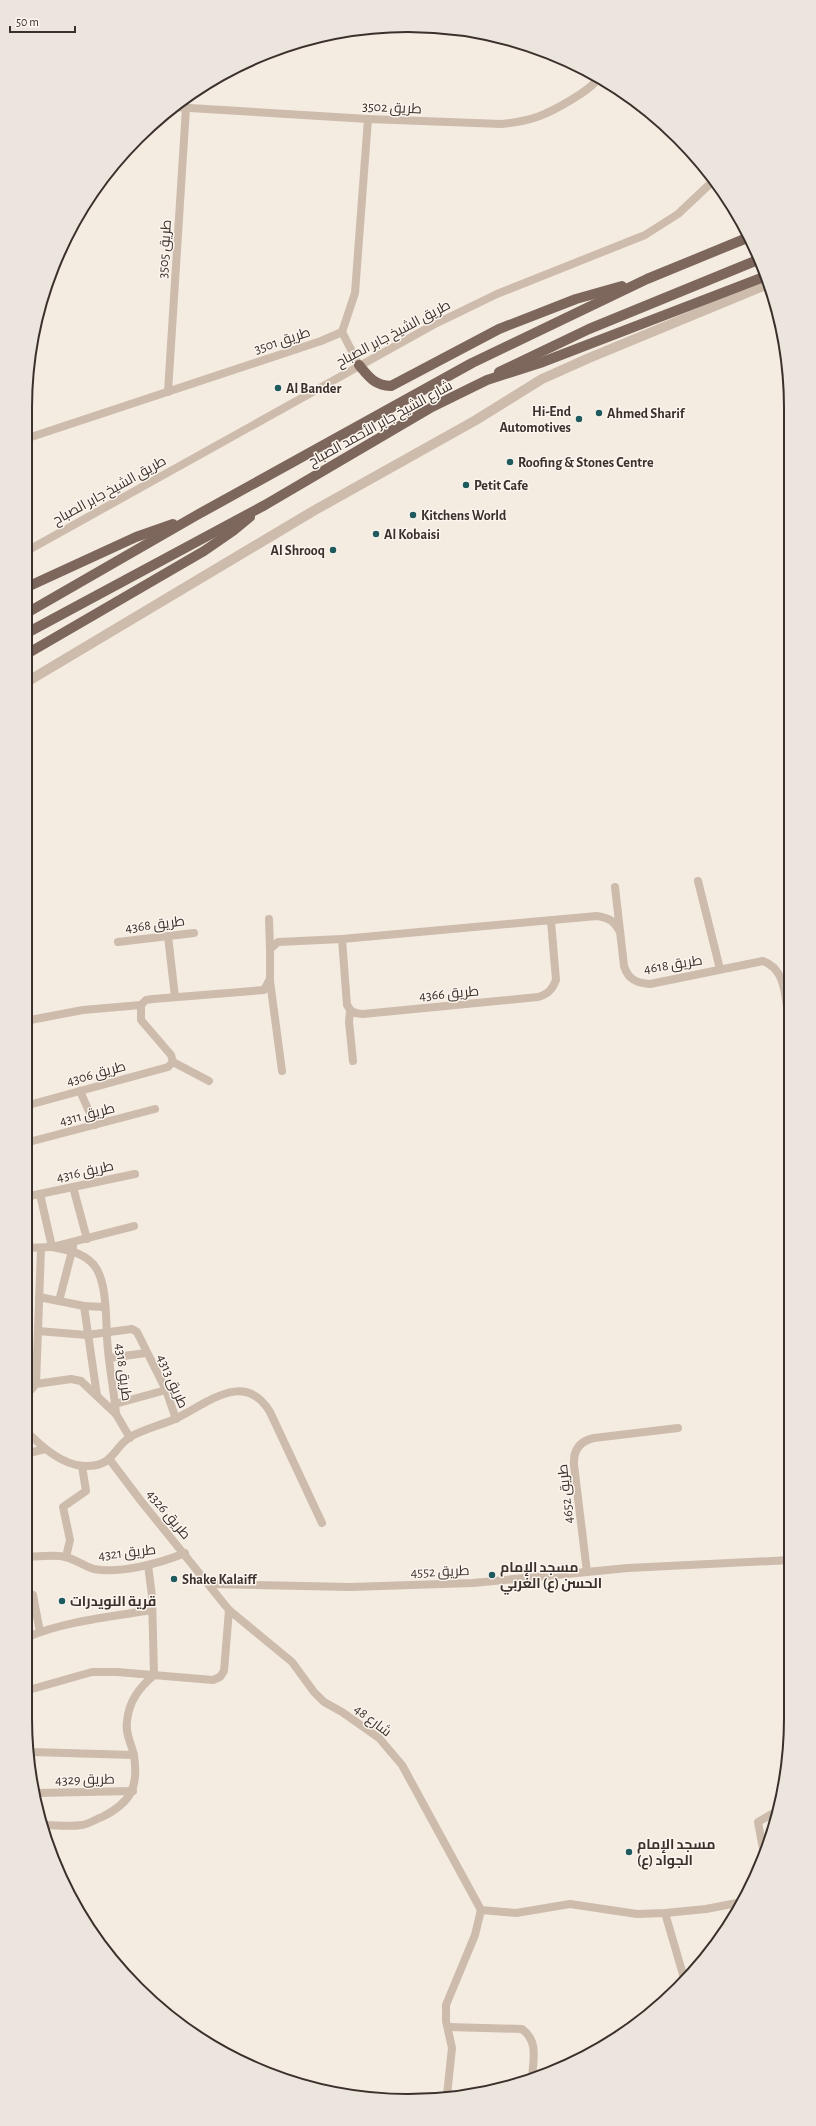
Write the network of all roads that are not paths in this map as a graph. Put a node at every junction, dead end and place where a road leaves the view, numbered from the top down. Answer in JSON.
{"nodes":[{"id":1,"x":595,"y":82,"type":"edge"},
{"id":2,"x":182,"y":108,"type":"edge"},
{"id":3,"x":186,"y":108,"type":"junction"},
{"id":4,"x":368,"y":119,"type":"junction"},
{"id":5,"x":710,"y":184,"type":"edge"},
{"id":6,"x":744,"y":239,"type":"edge"},
{"id":7,"x":754,"y":262,"type":"edge"},
{"id":8,"x":761,"y":278,"type":"edge"},
{"id":9,"x":647,"y":279,"type":"junction"},
{"id":10,"x":764,"y":286,"type":"edge"},
{"id":11,"x":765,"y":291,"type":"edge"},
{"id":12,"x":744,"y":294,"type":"junction"},
{"id":13,"x":342,"y":332,"type":"junction"},
{"id":14,"x":360,"y":365,"type":"junction"},
{"id":15,"x":487,"y":380,"type":"junction"},
{"id":16,"x":168,"y":392,"type":"junction"},
{"id":17,"x":32,"y":437,"type":"edge"},
{"id":18,"x":265,"y":505,"type":"junction"},
{"id":19,"x":197,"y":515,"type":"junction"},
{"id":20,"x":32,"y":548,"type":"edge"},
{"id":21,"x":32,"y":585,"type":"edge"},
{"id":22,"x":32,"y":610,"type":"edge"},
{"id":23,"x":32,"y":630,"type":"edge"},
{"id":24,"x":32,"y":650,"type":"edge"},
{"id":25,"x":32,"y":679,"type":"edge"},
{"id":26,"x":698,"y":881,"type":"dead end"},
{"id":27,"x":615,"y":886,"type":"dead end"},
{"id":28,"x":269,"y":919,"type":"dead end"},
{"id":29,"x":551,"y":921,"type":"junction"},
{"id":30,"x":620,"y":932,"type":"junction"},
{"id":31,"x":194,"y":933,"type":"dead end"},
{"id":32,"x":168,"y":936,"type":"junction"},
{"id":33,"x":342,"y":939,"type":"junction"},
{"id":34,"x":118,"y":942,"type":"dead end"},
{"id":35,"x":270,"y":949,"type":"junction"},
{"id":36,"x":720,"y":969,"type":"junction"},
{"id":37,"x":270,"y":979,"type":"junction"},
{"id":38,"x":784,"y":988,"type":"edge"},
{"id":39,"x":175,"y":997,"type":"junction"},
{"id":40,"x":141,"y":1005,"type":"junction"},
{"id":41,"x":350,"y":1011,"type":"junction"},
{"id":42,"x":32,"y":1020,"type":"edge"},
{"id":43,"x":353,"y":1061,"type":"dead end"},
{"id":44,"x":172,"y":1062,"type":"junction"},
{"id":45,"x":282,"y":1071,"type":"dead end"},
{"id":46,"x":209,"y":1081,"type":"dead end"},
{"id":47,"x":80,"y":1091,"type":"junction"},
{"id":48,"x":32,"y":1104,"type":"edge"},
{"id":49,"x":155,"y":1108,"type":"dead end"},
{"id":50,"x":95,"y":1125,"type":"junction"},
{"id":51,"x":32,"y":1141,"type":"edge"},
{"id":52,"x":135,"y":1174,"type":"dead end"},
{"id":53,"x":73,"y":1187,"type":"junction"},
{"id":54,"x":40,"y":1194,"type":"junction"},
{"id":55,"x":32,"y":1196,"type":"edge"},
{"id":56,"x":134,"y":1226,"type":"dead end"},
{"id":57,"x":87,"y":1239,"type":"junction"},
{"id":58,"x":75,"y":1242,"type":"junction"},
{"id":59,"x":52,"y":1247,"type":"junction"},
{"id":60,"x":32,"y":1248,"type":"edge"},
{"id":61,"x":41,"y":1248,"type":"junction"},
{"id":62,"x":72,"y":1251,"type":"junction"},
{"id":63,"x":39,"y":1297,"type":"junction"},
{"id":64,"x":60,"y":1301,"type":"junction"},
{"id":65,"x":84,"y":1306,"type":"junction"},
{"id":66,"x":104,"y":1307,"type":"junction"},
{"id":67,"x":38,"y":1331,"type":"junction"},
{"id":68,"x":106,"y":1333,"type":"junction"},
{"id":69,"x":87,"y":1335,"type":"junction"},
{"id":70,"x":146,"y":1354,"type":"junction"},
{"id":71,"x":109,"y":1358,"type":"junction"},
{"id":72,"x":32,"y":1383,"type":"edge"},
{"id":73,"x":36,"y":1384,"type":"junction"},
{"id":74,"x":32,"y":1389,"type":"edge"},
{"id":75,"x":166,"y":1390,"type":"junction"},
{"id":76,"x":97,"y":1396,"type":"junction"},
{"id":77,"x":115,"y":1404,"type":"junction"},
{"id":78,"x":116,"y":1414,"type":"junction"},
{"id":79,"x":176,"y":1419,"type":"junction"},
{"id":80,"x":678,"y":1428,"type":"dead end"},
{"id":81,"x":32,"y":1437,"type":"edge"},
{"id":82,"x":130,"y":1438,"type":"junction"},
{"id":83,"x":45,"y":1449,"type":"junction"},
{"id":84,"x":32,"y":1452,"type":"edge"},
{"id":85,"x":110,"y":1460,"type":"junction"},
{"id":86,"x":82,"y":1466,"type":"junction"},
{"id":87,"x":322,"y":1523,"type":"dead end"},
{"id":88,"x":185,"y":1553,"type":"junction"},
{"id":89,"x":32,"y":1557,"type":"edge"},
{"id":90,"x":66,"y":1557,"type":"junction"},
{"id":91,"x":784,"y":1560,"type":"edge"},
{"id":92,"x":148,"y":1565,"type":"junction"},
{"id":93,"x":587,"y":1572,"type":"junction"},
{"id":94,"x":209,"y":1584,"type":"junction"},
{"id":95,"x":33,"y":1595,"type":"dead end"},
{"id":96,"x":152,"y":1610,"type":"junction"},
{"id":97,"x":229,"y":1610,"type":"junction"},
{"id":98,"x":40,"y":1632,"type":"junction"},
{"id":99,"x":32,"y":1635,"type":"edge"},
{"id":100,"x":154,"y":1675,"type":"junction"},
{"id":101,"x":32,"y":1689,"type":"edge"},
{"id":102,"x":34,"y":1752,"type":"edge"},
{"id":103,"x":134,"y":1755,"type":"junction"},
{"id":104,"x":133,"y":1791,"type":"junction"},
{"id":105,"x":39,"y":1793,"type":"edge"},
{"id":106,"x":771,"y":1814,"type":"edge"},
{"id":107,"x":48,"y":1825,"type":"edge"},
{"id":108,"x":762,"y":1844,"type":"edge"},
{"id":109,"x":735,"y":1903,"type":"edge"},
{"id":110,"x":481,"y":1910,"type":"junction"},
{"id":111,"x":665,"y":1913,"type":"junction"},
{"id":112,"x":683,"y":1974,"type":"edge"},
{"id":113,"x":448,"y":2027,"type":"junction"},
{"id":114,"x":532,"y":2073,"type":"edge"},
{"id":115,"x":447,"y":2092,"type":"edge"}],
"edges":[{"from":1,"to":4,"type":"street","name":"طريق 3502"},
{"from":2,"to":3,"type":"street","name":"طريق 3502"},
{"from":3,"to":4,"type":"street","name":"طريق 3502"},
{"from":3,"to":16,"type":"street","name":"طريق 3505"},
{"from":4,"to":13,"type":"street"},
{"from":5,"to":14,"type":"street","name":"طريق الشيخ جابر الصباح"},
{"from":6,"to":9,"type":"main road","name":"شارع الشيخ جابر الأحمد الصباح"},
{"from":7,"to":15,"type":"main road"},
{"from":8,"to":15,"type":"main road","name":"شارع الشيخ جابر الأحمد الصباح"},
{"from":9,"to":14,"type":"main road"},
{"from":9,"to":19,"type":"main road","name":"شارع الشيخ جابر الأحمد الصباح"},
{"from":10,"to":12,"type":"street"},
{"from":11,"to":12,"type":"street"},
{"from":12,"to":25,"type":"street"},
{"from":13,"to":14,"type":"street"},
{"from":13,"to":16,"type":"street","name":"طريق 3501"},
{"from":14,"to":20,"type":"street","name":"طريق الشيخ جابر الصباح"},
{"from":15,"to":18,"type":"main road","name":"شارع الشيخ جابر الأحمد الصباح"},
{"from":16,"to":17,"type":"street","name":"طريق 3501"},
{"from":18,"to":23,"type":"main road","name":"شارع الشيخ جابر الأحمد الصباح"},
{"from":18,"to":24,"type":"main road"},
{"from":19,"to":21,"type":"main road"},
{"from":19,"to":22,"type":"main road","name":"شارع الشيخ جابر الأحمد الصباح"},
{"from":26,"to":36,"type":"street","name":"طريق 4618"},
{"from":27,"to":30,"type":"street","name":"طريق 4618"},
{"from":28,"to":35,"type":"street"},
{"from":29,"to":30,"type":"street"},
{"from":29,"to":33,"type":"street"},
{"from":29,"to":41,"type":"street","name":"طريق 4366"},
{"from":30,"to":36,"type":"street","name":"طريق 4618"},
{"from":31,"to":32,"type":"street","name":"طريق 4368"},
{"from":32,"to":34,"type":"street","name":"طريق 4368"},
{"from":32,"to":39,"type":"street"},
{"from":33,"to":35,"type":"street"},
{"from":33,"to":41,"type":"street"},
{"from":35,"to":37,"type":"street"},
{"from":36,"to":38,"type":"street","name":"طريق 4618"},
{"from":37,"to":39,"type":"street"},
{"from":37,"to":45,"type":"street"},
{"from":39,"to":40,"type":"street"},
{"from":40,"to":42,"type":"street"},
{"from":40,"to":44,"type":"street"},
{"from":41,"to":43,"type":"street"},
{"from":44,"to":46,"type":"street"},
{"from":44,"to":47,"type":"street","name":"طريق 4306"},
{"from":47,"to":48,"type":"street","name":"طريق 4306"},
{"from":47,"to":50,"type":"street"},
{"from":49,"to":50,"type":"street","name":"طريق 4311"},
{"from":50,"to":51,"type":"street","name":"طريق 4311"},
{"from":52,"to":53,"type":"street","name":"طريق 4316"},
{"from":53,"to":54,"type":"street","name":"طريق 4316"},
{"from":53,"to":57,"type":"street"},
{"from":54,"to":55,"type":"street","name":"طريق 4316"},
{"from":54,"to":59,"type":"street","name":"طريق 4316"},
{"from":56,"to":57,"type":"street","name":"طريق 4318"},
{"from":57,"to":58,"type":"street","name":"طريق 4318"},
{"from":58,"to":59,"type":"street","name":"طريق 4318"},
{"from":58,"to":62,"type":"street"},
{"from":59,"to":61,"type":"street","name":"طريق 4318"},
{"from":59,"to":62,"type":"street","name":"طريق 4318"},
{"from":60,"to":61,"type":"street","name":"طريق 4318"},
{"from":61,"to":63,"type":"street"},
{"from":62,"to":64,"type":"street"},
{"from":62,"to":66,"type":"street","name":"طريق 4318"},
{"from":63,"to":64,"type":"street"},
{"from":63,"to":67,"type":"street"},
{"from":64,"to":65,"type":"street"},
{"from":65,"to":66,"type":"street"},
{"from":65,"to":69,"type":"street"},
{"from":66,"to":68,"type":"street","name":"طريق 4318"},
{"from":67,"to":69,"type":"street","name":"طريق 4318"},
{"from":67,"to":73,"type":"street"},
{"from":68,"to":69,"type":"street","name":"طريق 4318"},
{"from":68,"to":70,"type":"street","name":"طريق 4318"},
{"from":68,"to":71,"type":"street","name":"طريق 4318"},
{"from":69,"to":76,"type":"street"},
{"from":70,"to":71,"type":"street"},
{"from":70,"to":75,"type":"street","name":"طريق 4313"},
{"from":71,"to":77,"type":"street","name":"طريق 4318"},
{"from":72,"to":73,"type":"street"},
{"from":73,"to":74,"type":"street"},
{"from":73,"to":76,"type":"street"},
{"from":75,"to":77,"type":"street"},
{"from":75,"to":79,"type":"street","name":"طريق 4313"},
{"from":76,"to":78,"type":"street"},
{"from":77,"to":78,"type":"street","name":"طريق 4318"},
{"from":78,"to":82,"type":"street"},
{"from":79,"to":82,"type":"street","name":"طريق 4313"},
{"from":79,"to":87,"type":"street","name":"طريق 4313"},
{"from":80,"to":93,"type":"street","name":"طريق 4652"},
{"from":81,"to":83,"type":"street"},
{"from":82,"to":85,"type":"street","name":"طريق 4313"},
{"from":83,"to":84,"type":"street"},
{"from":83,"to":86,"type":"street"},
{"from":85,"to":86,"type":"street"},
{"from":85,"to":88,"type":"street","name":"طريق 4326"},
{"from":86,"to":90,"type":"street"},
{"from":88,"to":92,"type":"street","name":"طريق 4321"},
{"from":88,"to":94,"type":"street","name":"طريق 4326"},
{"from":89,"to":90,"type":"street","name":"طريق 4321"},
{"from":90,"to":92,"type":"street","name":"طريق 4321"},
{"from":91,"to":93,"type":"street","name":"طريق 4552"},
{"from":92,"to":96,"type":"street"},
{"from":93,"to":94,"type":"street","name":"طريق 4552"},
{"from":94,"to":97,"type":"street","name":"شارع 48"},
{"from":95,"to":98,"type":"street"},
{"from":96,"to":98,"type":"street"},
{"from":96,"to":100,"type":"street"},
{"from":97,"to":100,"type":"street"},
{"from":97,"to":110,"type":"street","name":"شارع 48"},
{"from":98,"to":99,"type":"street"},
{"from":100,"to":101,"type":"street"},
{"from":100,"to":103,"type":"street"},
{"from":102,"to":103,"type":"street"},
{"from":103,"to":104,"type":"street"},
{"from":104,"to":105,"type":"street","name":"طريق 4329"},
{"from":104,"to":107,"type":"street"},
{"from":106,"to":108,"type":"street"},
{"from":109,"to":111,"type":"street"},
{"from":110,"to":111,"type":"street"},
{"from":110,"to":113,"type":"street"},
{"from":111,"to":112,"type":"street"},
{"from":113,"to":114,"type":"street"},
{"from":113,"to":115,"type":"street"}]}
